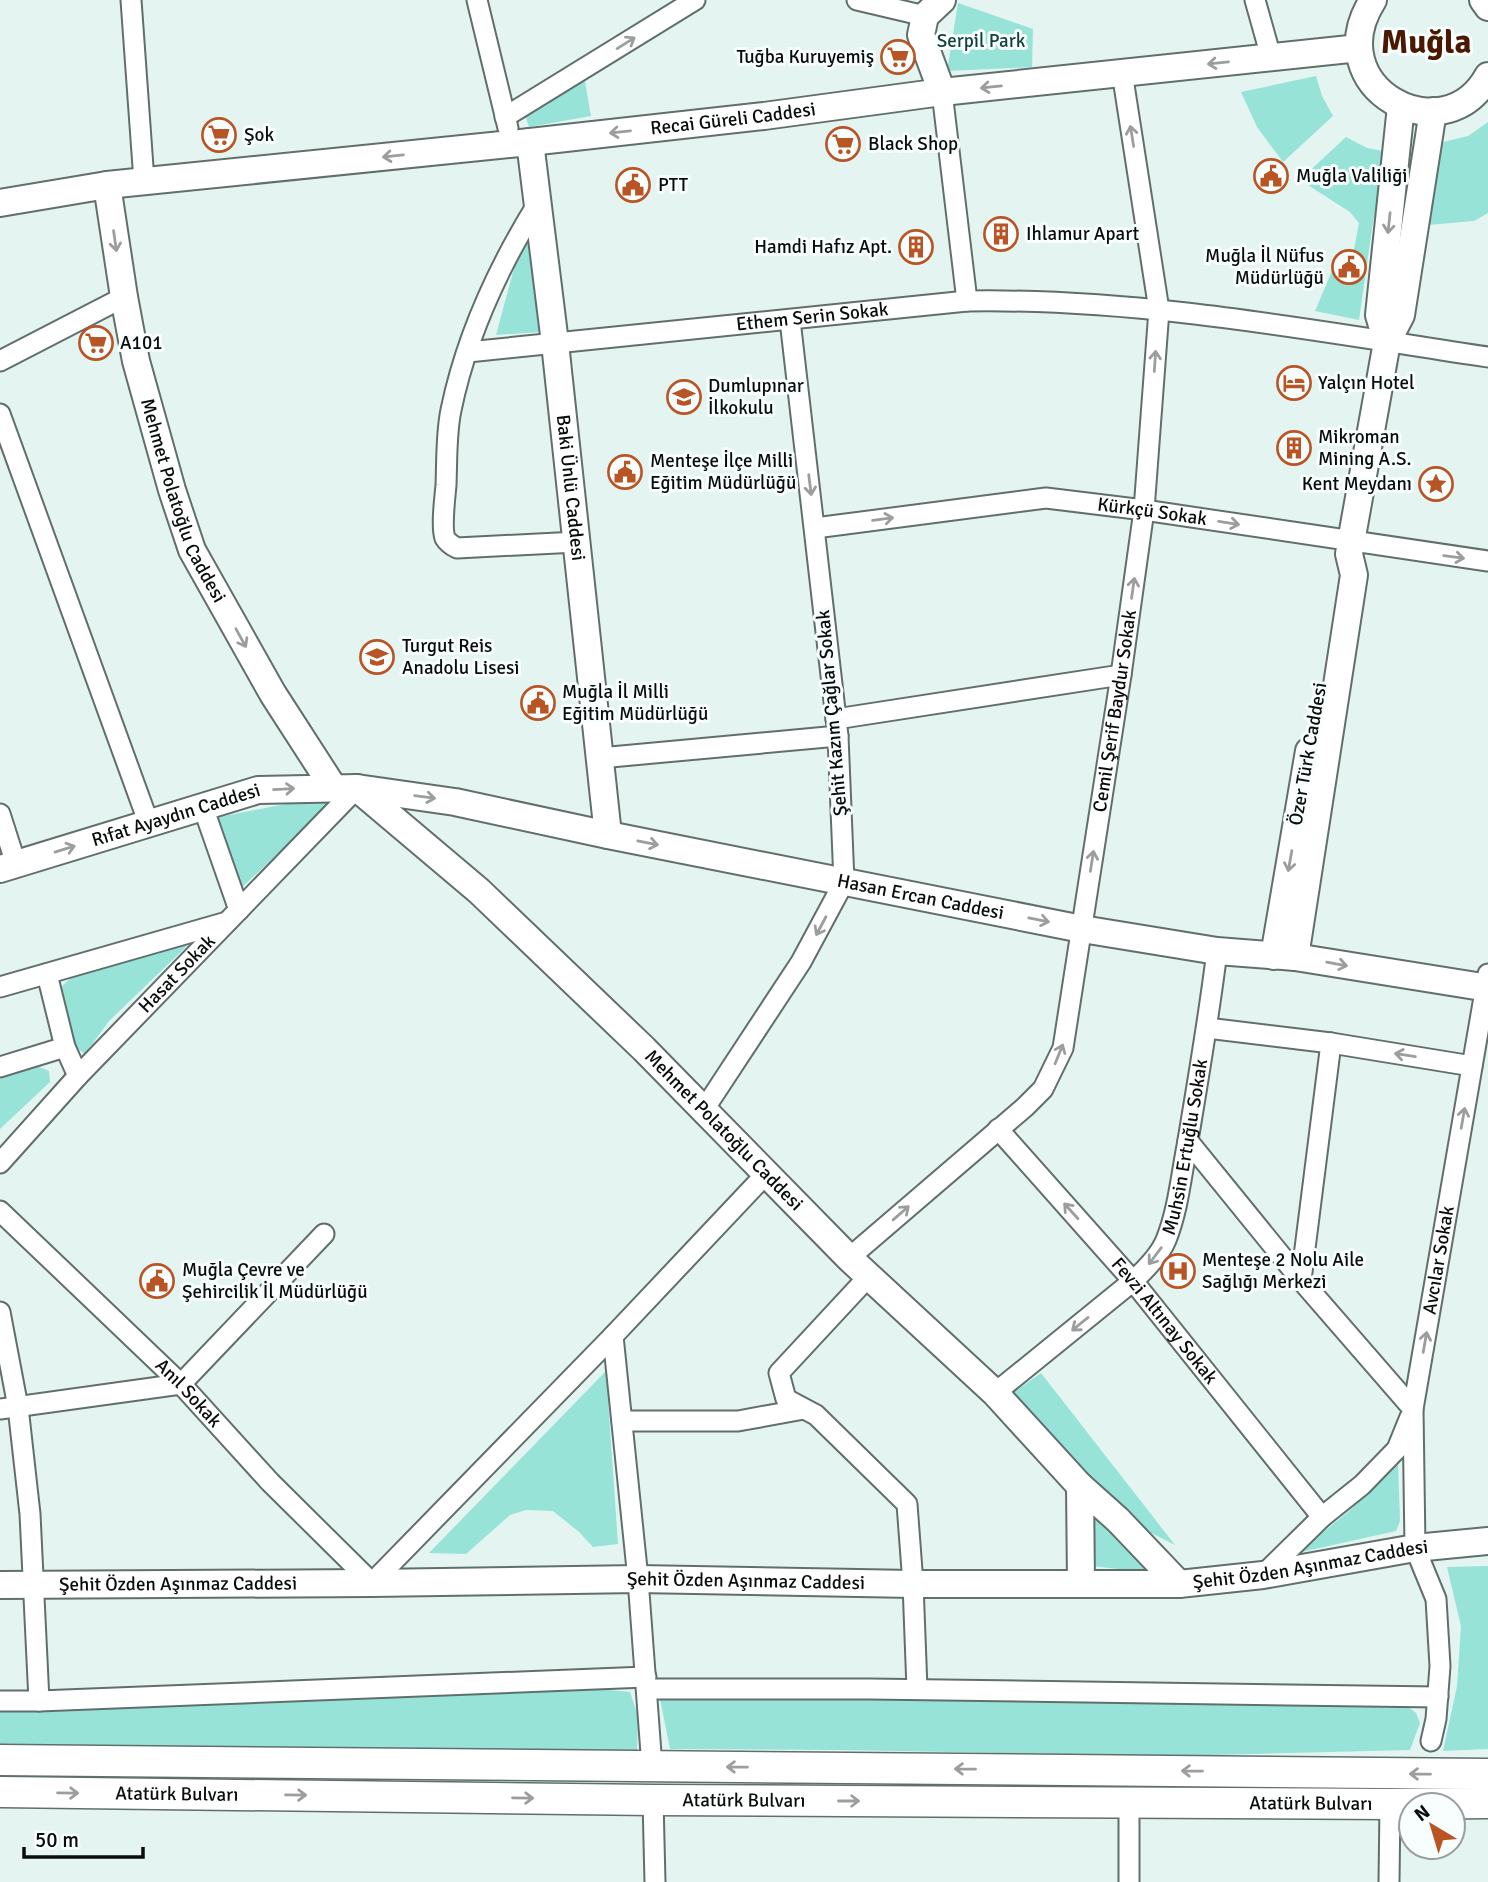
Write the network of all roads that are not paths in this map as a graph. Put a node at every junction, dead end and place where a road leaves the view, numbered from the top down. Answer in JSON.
{"nodes":[{"id":1,"x":131,"y":0,"type":"edge"},
{"id":2,"x":477,"y":0,"type":"edge"},
{"id":3,"x":695,"y":0,"type":"edge"},
{"id":4,"x":858,"y":0,"type":"edge"},
{"id":5,"x":1255,"y":0,"type":"edge"},
{"id":6,"x":1373,"y":0,"type":"edge"},
{"id":7,"x":1483,"y":0,"type":"edge"},
{"id":8,"x":1488,"y":7,"type":"edge"},
{"id":9,"x":933,"y":8,"type":"edge"},
{"id":10,"x":1359,"y":48,"type":"junction"},
{"id":11,"x":1270,"y":57,"type":"junction"},
{"id":12,"x":1122,"y":72,"type":"junction"},
{"id":13,"x":1488,"y":76,"type":"edge"},
{"id":14,"x":942,"y":92,"type":"junction"},
{"id":15,"x":1401,"y":106,"type":"junction"},
{"id":16,"x":1433,"y":111,"type":"junction"},
{"id":17,"x":505,"y":117,"type":"junction"},
{"id":18,"x":521,"y":143,"type":"junction"},
{"id":19,"x":145,"y":181,"type":"junction"},
{"id":20,"x":107,"y":185,"type":"junction"},
{"id":21,"x":0,"y":203,"type":"edge"},
{"id":22,"x":538,"y":203,"type":"junction"},
{"id":23,"x":124,"y":297,"type":"junction"},
{"id":24,"x":967,"y":302,"type":"junction"},
{"id":25,"x":1159,"y":310,"type":"junction"},
{"id":26,"x":790,"y":320,"type":"junction"},
{"id":27,"x":1387,"y":342,"type":"junction"},
{"id":28,"x":555,"y":343,"type":"junction"},
{"id":29,"x":468,"y":352,"type":"junction"},
{"id":30,"x":1488,"y":358,"type":"edge"},
{"id":31,"x":0,"y":361,"type":"edge"},
{"id":32,"x":0,"y":414,"type":"edge"},
{"id":33,"x":1144,"y":510,"type":"junction"},
{"id":34,"x":815,"y":528,"type":"junction"},
{"id":35,"x":577,"y":542,"type":"junction"},
{"id":36,"x":1350,"y":548,"type":"junction"},
{"id":37,"x":1488,"y":561,"type":"edge"},
{"id":38,"x":1121,"y":675,"type":"junction"},
{"id":39,"x":837,"y":727,"type":"junction"},
{"id":40,"x":600,"y":758,"type":"junction"},
{"id":41,"x":345,"y":788,"type":"junction"},
{"id":42,"x":203,"y":807,"type":"junction"},
{"id":43,"x":0,"y":814,"type":"edge"},
{"id":44,"x":149,"y":824,"type":"junction"},
{"id":45,"x":608,"y":835,"type":"junction"},
{"id":46,"x":8,"y":867,"type":"edge"},
{"id":47,"x":844,"y":882,"type":"junction"},
{"id":48,"x":234,"y":916,"type":"junction"},
{"id":49,"x":1082,"y":929,"type":"junction"},
{"id":50,"x":1217,"y":951,"type":"junction"},
{"id":51,"x":1284,"y":956,"type":"junction"},
{"id":52,"x":47,"y":974,"type":"junction"},
{"id":53,"x":1487,"y":984,"type":"edge"},
{"id":54,"x":0,"y":986,"type":"edge"},
{"id":55,"x":1207,"y":1028,"type":"junction"},
{"id":56,"x":1331,"y":1043,"type":"junction"},
{"id":57,"x":65,"y":1047,"type":"junction"},
{"id":58,"x":1472,"y":1066,"type":"junction"},
{"id":59,"x":0,"y":1068,"type":"edge"},
{"id":60,"x":78,"y":1076,"type":"junction"},
{"id":61,"x":703,"y":1111,"type":"junction"},
{"id":62,"x":999,"y":1129,"type":"junction"},
{"id":63,"x":1188,"y":1141,"type":"junction"},
{"id":64,"x":0,"y":1163,"type":"edge"},
{"id":65,"x":765,"y":1175,"type":"junction"},
{"id":66,"x":0,"y":1211,"type":"edge"},
{"id":67,"x":324,"y":1234,"type":"dead end"},
{"id":68,"x":849,"y":1258,"type":"junction"},
{"id":69,"x":869,"y":1276,"type":"junction"},
{"id":70,"x":1301,"y":1280,"type":"junction"},
{"id":71,"x":1133,"y":1281,"type":"junction"},
{"id":72,"x":0,"y":1312,"type":"edge"},
{"id":73,"x":613,"y":1336,"type":"junction"},
{"id":74,"x":181,"y":1384,"type":"junction"},
{"id":75,"x":995,"y":1393,"type":"junction"},
{"id":76,"x":9,"y":1408,"type":"edge"},
{"id":77,"x":804,"y":1409,"type":"junction"},
{"id":78,"x":1413,"y":1409,"type":"junction"},
{"id":79,"x":622,"y":1421,"type":"junction"},
{"id":80,"x":1080,"y":1486,"type":"junction"},
{"id":81,"x":1322,"y":1517,"type":"junction"},
{"id":82,"x":1488,"y":1541,"type":"edge"},
{"id":83,"x":1415,"y":1548,"type":"junction"},
{"id":84,"x":1263,"y":1575,"type":"junction"},
{"id":85,"x":638,"y":1579,"type":"junction"},
{"id":86,"x":372,"y":1583,"type":"junction"},
{"id":87,"x":1081,"y":1583,"type":"junction"},
{"id":88,"x":33,"y":1584,"type":"junction"},
{"id":89,"x":914,"y":1584,"type":"junction"},
{"id":90,"x":1179,"y":1584,"type":"junction"},
{"id":91,"x":0,"y":1585,"type":"edge"},
{"id":92,"x":647,"y":1683,"type":"junction"},
{"id":93,"x":917,"y":1689,"type":"junction"},
{"id":94,"x":1438,"y":1697,"type":"junction"},
{"id":95,"x":0,"y":1701,"type":"edge"},
{"id":96,"x":39,"y":1702,"type":"junction"},
{"id":97,"x":1432,"y":1741,"type":"dead end"},
{"id":98,"x":0,"y":1759,"type":"edge"},
{"id":99,"x":652,"y":1767,"type":"junction"},
{"id":100,"x":1488,"y":1774,"type":"edge"},
{"id":101,"x":0,"y":1792,"type":"edge"},
{"id":102,"x":653,"y":1800,"type":"junction"},
{"id":103,"x":1129,"y":1802,"type":"junction"},
{"id":104,"x":1488,"y":1803,"type":"edge"},
{"id":105,"x":1390,"y":1804,"type":"junction"},
{"id":106,"x":655,"y":1882,"type":"edge"},
{"id":107,"x":1129,"y":1882,"type":"edge"},
{"id":108,"x":1389,"y":1882,"type":"edge"}],
"edges":[{"from":1,"to":19,"type":"street"},
{"from":2,"to":17,"type":"street"},
{"from":17,"to":3,"type":"street","one_way":true},
{"from":4,"to":9,"type":"street"},
{"from":5,"to":11,"type":"street"},
{"from":6,"to":10,"type":"street"},
{"from":7,"to":8,"type":"street"},
{"from":9,"to":14,"type":"street"},
{"from":10,"to":11,"type":"street","name":"Recai Güreli Caddesi"},
{"from":10,"to":15,"type":"street"},
{"from":11,"to":12,"type":"street","name":"Recai Güreli Caddesi","one_way":true},
{"from":12,"to":14,"type":"street","name":"Recai Güreli Caddesi","one_way":true},
{"from":25,"to":12,"type":"street","name":"Cemil Şerif Baydur Sokak","one_way":true},
{"from":13,"to":16,"type":"street"},
{"from":14,"to":18,"type":"street","name":"Recai Güreli Caddesi","one_way":true},
{"from":14,"to":24,"type":"street"},
{"from":15,"to":16,"type":"street"},
{"from":15,"to":27,"type":"street","name":"Özer Türk Caddesi","one_way":true},
{"from":16,"to":27,"type":"street","name":"Özer Türk Caddesi"},
{"from":17,"to":18,"type":"street"},
{"from":18,"to":19,"type":"street","name":"Recai Güreli Caddesi","one_way":true},
{"from":18,"to":22,"type":"street","name":"Baki Ünlü Caddesi"},
{"from":19,"to":20,"type":"street","name":"Recai Güreli Caddesi"},
{"from":20,"to":21,"type":"street","name":"Recai Güreli Caddesi"},
{"from":20,"to":23,"type":"street","name":"Mehmet Polatoğlu Caddesi","one_way":true},
{"from":22,"to":28,"type":"street","name":"Baki Ünlü Caddesi"},
{"from":22,"to":29,"type":"street"},
{"from":23,"to":31,"type":"street"},
{"from":23,"to":41,"type":"street","name":"Mehmet Polatoğlu Caddesi","one_way":true},
{"from":24,"to":25,"type":"street","name":"Ethem Serin Sokak"},
{"from":24,"to":26,"type":"street","name":"Ethem Serin Sokak"},
{"from":25,"to":27,"type":"street","name":"Ethem Serin Sokak"},
{"from":33,"to":25,"type":"street","name":"Cemil Şerif Baydur Sokak","one_way":true},
{"from":26,"to":28,"type":"street","name":"Ethem Serin Sokak"},
{"from":26,"to":34,"type":"street","name":"Şehit Kazım Çağlar Sokak","one_way":true},
{"from":27,"to":30,"type":"street","name":"Ethem Serin Sokak"},
{"from":27,"to":36,"type":"street","name":"Özer Türk Caddesi"},
{"from":28,"to":29,"type":"street","name":"Ethem Serin Sokak"},
{"from":28,"to":35,"type":"street","name":"Baki Ünlü Caddesi"},
{"from":29,"to":35,"type":"street"},
{"from":32,"to":44,"type":"street"},
{"from":34,"to":33,"type":"street","name":"Kürkçü Sokak","one_way":true},
{"from":33,"to":36,"type":"street","name":"Kürkçü Sokak","one_way":true},
{"from":38,"to":33,"type":"street","name":"Cemil Şerif Baydur Sokak","one_way":true},
{"from":34,"to":39,"type":"street","name":"Şehit Kazım Çağlar Sokak"},
{"from":35,"to":40,"type":"street","name":"Baki Ünlü Caddesi"},
{"from":36,"to":37,"type":"street","name":"Kürkçü Sokak","one_way":true},
{"from":36,"to":51,"type":"street","name":"Özer Türk Caddesi"},
{"from":38,"to":39,"type":"street"},
{"from":49,"to":38,"type":"street","name":"Cemil Şerif Baydur Sokak","one_way":true},
{"from":39,"to":40,"type":"street"},
{"from":39,"to":47,"type":"street","name":"Şehit Kazım Çağlar Sokak"},
{"from":40,"to":45,"type":"street","name":"Baki Ünlü Caddesi"},
{"from":42,"to":41,"type":"street","name":"Rıfat Ayaydın Caddesi","one_way":true},
{"from":41,"to":45,"type":"street","name":"Hasan Ercan Caddesi","one_way":true},
{"from":41,"to":48,"type":"street","name":"Hasat Sokak"},
{"from":41,"to":61,"type":"street","name":"Mehmet Polatoğlu Caddesi"},
{"from":42,"to":44,"type":"street","name":"Rıfat Ayaydın Caddesi"},
{"from":42,"to":48,"type":"street"},
{"from":43,"to":46,"type":"street"},
{"from":46,"to":44,"type":"street","name":"Rıfat Ayaydın Caddesi","one_way":true},
{"from":45,"to":47,"type":"street","name":"Hasan Ercan Caddesi","one_way":true},
{"from":47,"to":49,"type":"street","name":"Hasan Ercan Caddesi","one_way":true},
{"from":47,"to":61,"type":"street","one_way":true},
{"from":48,"to":52,"type":"street"},
{"from":48,"to":60,"type":"street","name":"Hasat Sokak"},
{"from":49,"to":50,"type":"street","name":"Hasan Ercan Caddesi"},
{"from":62,"to":49,"type":"street","name":"Cemil Şerif Baydur Sokak","one_way":true},
{"from":50,"to":51,"type":"street","name":"Hasan Ercan Caddesi"},
{"from":50,"to":55,"type":"street","name":"Muhsin Ertuğlu Sokak"},
{"from":51,"to":53,"type":"street","name":"Hasan Ercan Caddesi","one_way":true},
{"from":52,"to":54,"type":"street"},
{"from":52,"to":57,"type":"street"},
{"from":53,"to":58,"type":"street","name":"Avcılar Sokak"},
{"from":55,"to":56,"type":"street"},
{"from":55,"to":63,"type":"street","name":"Muhsin Ertuğlu Sokak"},
{"from":58,"to":56,"type":"street","one_way":true},
{"from":56,"to":70,"type":"street"},
{"from":57,"to":59,"type":"street"},
{"from":57,"to":60,"type":"street"},
{"from":78,"to":58,"type":"street","name":"Avcılar Sokak","one_way":true},
{"from":60,"to":64,"type":"street","name":"Hasat Sokak"},
{"from":61,"to":65,"type":"street","name":"Mehmet Polatoğlu Caddesi"},
{"from":68,"to":62,"type":"street","name":"Cemil Şerif Baydur Sokak","one_way":true},
{"from":71,"to":62,"type":"street","name":"Fevzi Altınay Sokak","one_way":true},
{"from":63,"to":70,"type":"street"},
{"from":63,"to":71,"type":"street","name":"Muhsin Ertuğlu Sokak","one_way":true},
{"from":65,"to":68,"type":"street","name":"Mehmet Polatoğlu Caddesi"},
{"from":65,"to":73,"type":"street"},
{"from":66,"to":74,"type":"street","name":"Anıl Sokak"},
{"from":67,"to":74,"type":"street"},
{"from":68,"to":69,"type":"street","name":"Mehmet Polatoğlu Caddesi"},
{"from":69,"to":75,"type":"street","name":"Mehmet Polatoğlu Caddesi"},
{"from":69,"to":77,"type":"street"},
{"from":70,"to":78,"type":"street"},
{"from":71,"to":75,"type":"street","name":"Muhsin Ertuğlu Sokak","one_way":true},
{"from":71,"to":81,"type":"street","name":"Fevzi Altınay Sokak"},
{"from":72,"to":76,"type":"street"},
{"from":73,"to":79,"type":"street"},
{"from":73,"to":86,"type":"street"},
{"from":74,"to":76,"type":"street"},
{"from":74,"to":86,"type":"street","name":"Anıl Sokak"},
{"from":75,"to":80,"type":"street","name":"Mehmet Polatoğlu Caddesi"},
{"from":76,"to":88,"type":"street"},
{"from":77,"to":79,"type":"street"},
{"from":77,"to":89,"type":"street"},
{"from":78,"to":81,"type":"street"},
{"from":78,"to":83,"type":"street","name":"Avcılar Sokak"},
{"from":79,"to":85,"type":"street"},
{"from":80,"to":87,"type":"street"},
{"from":80,"to":90,"type":"street","name":"Mehmet Polatoğlu Caddesi"},
{"from":81,"to":84,"type":"street"},
{"from":82,"to":83,"type":"street","name":"Şehit Özden Aşınmaz Caddesi"},
{"from":83,"to":84,"type":"street","name":"Şehit Özden Aşınmaz Caddesi"},
{"from":83,"to":94,"type":"street"},
{"from":84,"to":90,"type":"street","name":"Şehit Özden Aşınmaz Caddesi"},
{"from":85,"to":86,"type":"street","name":"Şehit Özden Aşınmaz Caddesi"},
{"from":85,"to":89,"type":"street","name":"Şehit Özden Aşınmaz Caddesi"},
{"from":85,"to":92,"type":"street"},
{"from":86,"to":88,"type":"street","name":"Şehit Özden Aşınmaz Caddesi"},
{"from":87,"to":89,"type":"street","name":"Şehit Özden Aşınmaz Caddesi"},
{"from":87,"to":90,"type":"street","name":"Şehit Özden Aşınmaz Caddesi"},
{"from":88,"to":91,"type":"street","name":"Şehit Özden Aşınmaz Caddesi"},
{"from":88,"to":96,"type":"street"},
{"from":89,"to":93,"type":"street"},
{"from":92,"to":93,"type":"street"},
{"from":92,"to":96,"type":"street"},
{"from":92,"to":99,"type":"street"},
{"from":93,"to":94,"type":"street"},
{"from":94,"to":97,"type":"street"},
{"from":95,"to":96,"type":"street"},
{"from":98,"to":99,"type":"main road","name":"Atatürk Bulvarı"},
{"from":100,"to":99,"type":"main road","name":"Atatürk Bulvarı","one_way":true},
{"from":99,"to":102,"type":"main road"},
{"from":101,"to":102,"type":"main road","name":"Atatürk Bulvarı","one_way":true},
{"from":102,"to":103,"type":"main road","name":"Atatürk Bulvarı","one_way":true},
{"from":102,"to":106,"type":"street"},
{"from":103,"to":105,"type":"main road","name":"Atatürk Bulvarı"},
{"from":103,"to":107,"type":"street"},
{"from":104,"to":105,"type":"main road","name":"Atatürk Bulvarı"},
{"from":105,"to":108,"type":"street"}]}
